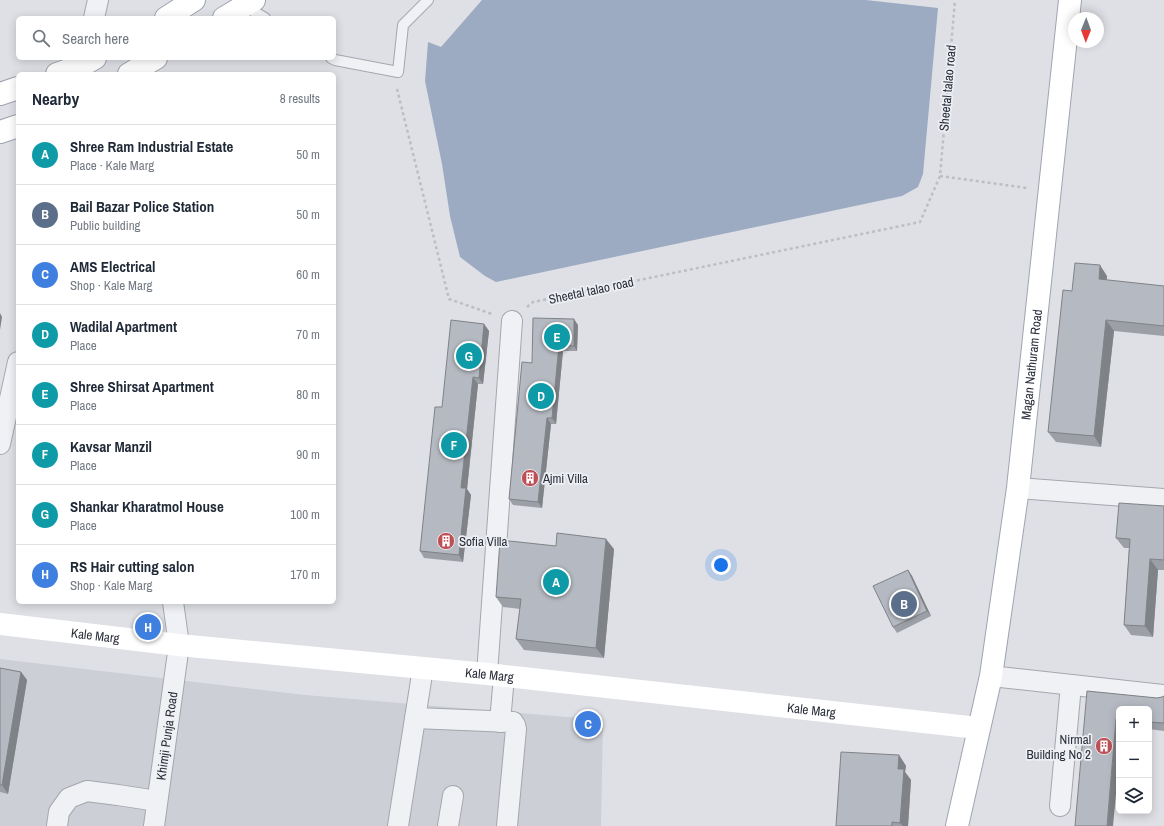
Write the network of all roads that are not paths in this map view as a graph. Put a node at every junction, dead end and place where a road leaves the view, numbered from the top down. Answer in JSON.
{"nodes":[{"id":1,"x":98,"y":0,"type":"edge"},
{"id":2,"x":194,"y":0,"type":"edge"},
{"id":3,"x":428,"y":0,"type":"edge"},
{"id":4,"x":1070,"y":0,"type":"edge"},
{"id":5,"x":249,"y":3,"type":"edge"},
{"id":6,"x":94,"y":16,"type":"edge"},
{"id":7,"x":169,"y":16,"type":"edge"},
{"id":8,"x":227,"y":16,"type":"edge"},
{"id":9,"x":263,"y":16,"type":"edge"},
{"id":10,"x":87,"y":60,"type":"edge"},
{"id":11,"x":153,"y":60,"type":"edge"},
{"id":12,"x":335,"y":60,"type":"edge"},
{"id":13,"x":61,"y":72,"type":"edge"},
{"id":14,"x":132,"y":72,"type":"edge"},
{"id":15,"x":16,"y":89,"type":"edge"},
{"id":16,"x":0,"y":94,"type":"edge"},
{"id":17,"x":16,"y":127,"type":"edge"},
{"id":18,"x":0,"y":132,"type":"edge"},
{"id":19,"x":512,"y":321,"type":"road end"},
{"id":20,"x":16,"y":371,"type":"edge"},
{"id":21,"x":0,"y":444,"type":"edge"},
{"id":22,"x":1018,"y":488,"type":"junction"},
{"id":23,"x":1164,"y":499,"type":"edge"},
{"id":24,"x":173,"y":604,"type":"edge"},
{"id":25,"x":0,"y":624,"type":"edge"},
{"id":26,"x":179,"y":645,"type":"junction"},
{"id":27,"x":423,"y":668,"type":"junction"},
{"id":28,"x":496,"y":675,"type":"junction"},
{"id":29,"x":991,"y":676,"type":"junction"},
{"id":30,"x":1071,"y":685,"type":"junction"},
{"id":31,"x":1164,"y":695,"type":"edge"},
{"id":32,"x":415,"y":718,"type":"junction"},
{"id":33,"x":500,"y":722,"type":"junction"},
{"id":34,"x":978,"y":728,"type":"junction"},
{"id":35,"x":453,"y":796,"type":"dead end"},
{"id":36,"x":158,"y":802,"type":"junction"},
{"id":37,"x":1060,"y":806,"type":"dead end"},
{"id":38,"x":57,"y":826,"type":"edge"},
{"id":39,"x":154,"y":826,"type":"edge"},
{"id":40,"x":398,"y":826,"type":"edge"},
{"id":41,"x":448,"y":826,"type":"edge"},
{"id":42,"x":507,"y":826,"type":"edge"},
{"id":43,"x":957,"y":826,"type":"edge"}],
"edges":[{"from":1,"to":6,"type":"street"},
{"from":2,"to":7,"type":"main road"},
{"from":3,"to":12,"type":"lane"},
{"from":4,"to":22,"type":"main road","name":"Magan Nathuram Road"},
{"from":5,"to":8,"type":"main road"},
{"from":5,"to":9,"type":"lane"},
{"from":10,"to":13,"type":"main road"},
{"from":11,"to":14,"type":"main road"},
{"from":15,"to":16,"type":"main road"},
{"from":17,"to":18,"type":"main road"},
{"from":19,"to":28,"type":"street"},
{"from":20,"to":21,"type":"street"},
{"from":22,"to":23,"type":"street"},
{"from":22,"to":29,"type":"main road","name":"Magan Nathuram Road"},
{"from":24,"to":26,"type":"street","name":"Khimji Punja Road"},
{"from":25,"to":26,"type":"main road","name":"Kale Marg"},
{"from":26,"to":27,"type":"main road","name":"Kale Marg"},
{"from":26,"to":36,"type":"street","name":"Khimji Punja Road"},
{"from":27,"to":28,"type":"main road","name":"Kale Marg"},
{"from":27,"to":32,"type":"street"},
{"from":28,"to":33,"type":"street"},
{"from":28,"to":34,"type":"main road","name":"Kale Marg"},
{"from":29,"to":30,"type":"street"},
{"from":29,"to":34,"type":"main road","name":"Magan Nathuram Road"},
{"from":30,"to":31,"type":"street"},
{"from":30,"to":37,"type":"street"},
{"from":32,"to":33,"type":"street"},
{"from":32,"to":40,"type":"street"},
{"from":33,"to":42,"type":"street"},
{"from":34,"to":43,"type":"main road","name":"Magan Nathuram Road"},
{"from":35,"to":41,"type":"street"},
{"from":36,"to":38,"type":"street"},
{"from":36,"to":39,"type":"street","name":"Khimji Punja Road"}]}
